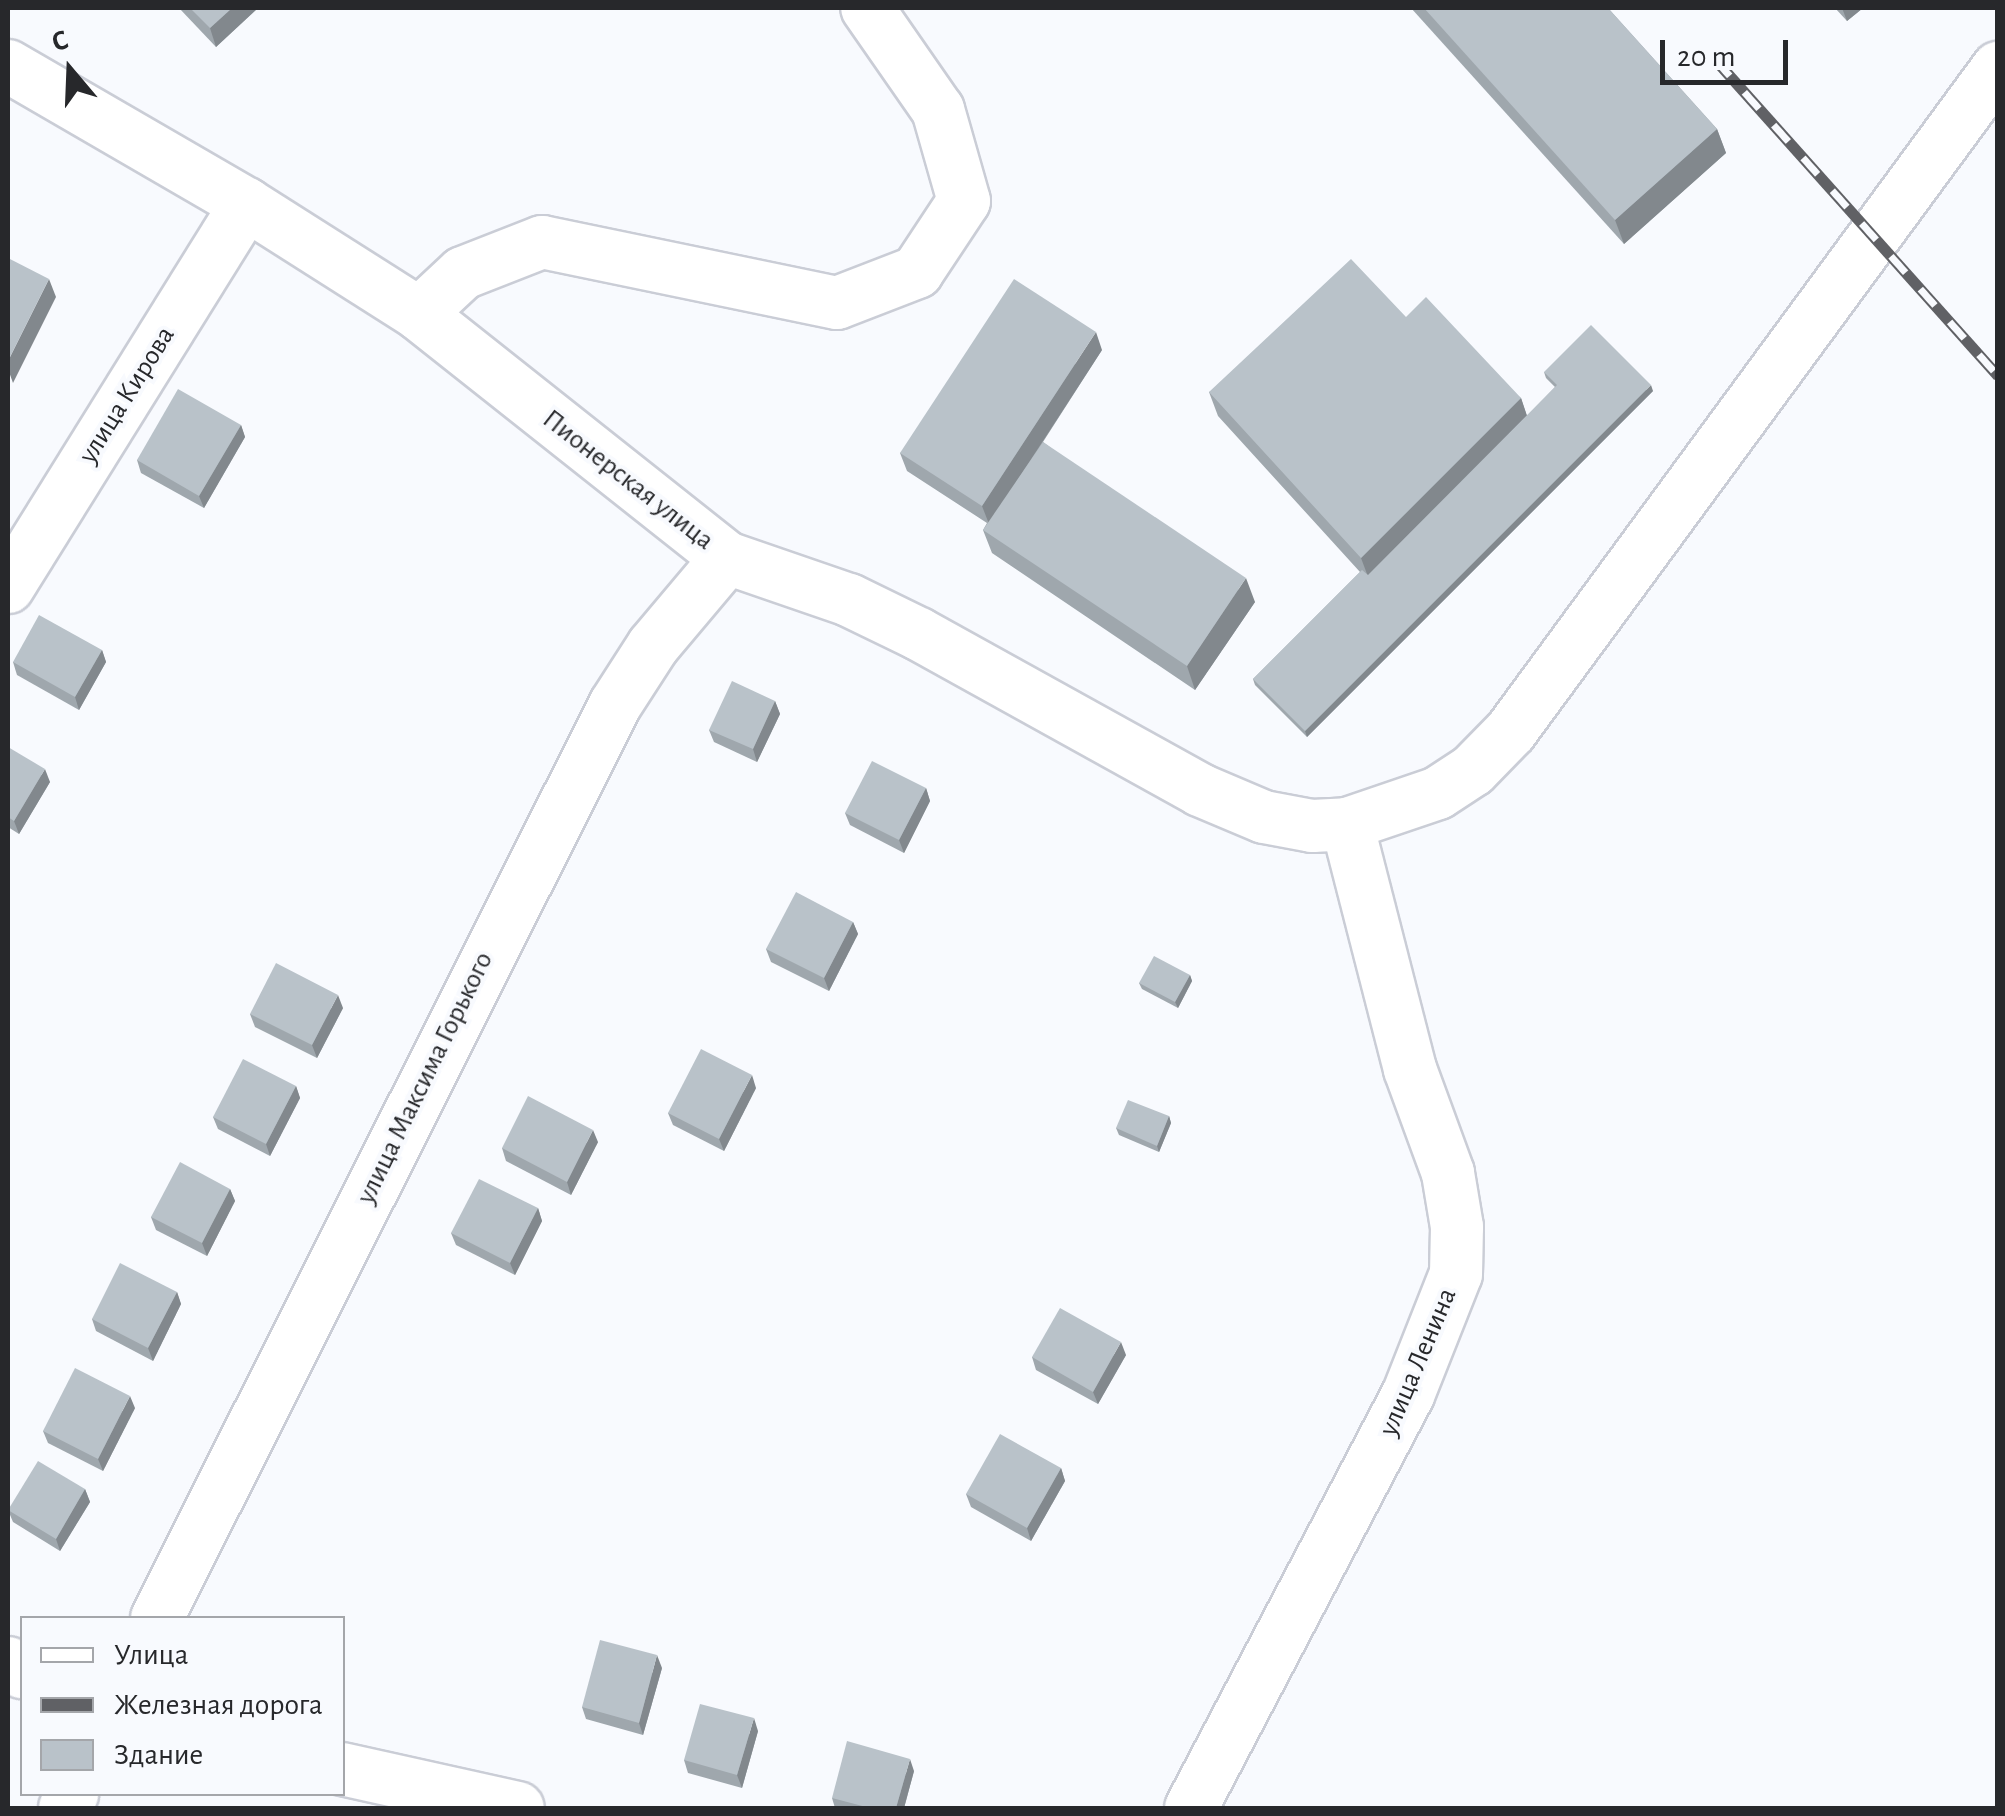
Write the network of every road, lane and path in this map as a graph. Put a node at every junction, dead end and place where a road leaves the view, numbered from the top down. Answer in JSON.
{"nodes":[{"id":1,"x":866,"y":8,"type":"edge"},
{"id":2,"x":8,"y":66,"type":"edge"},
{"id":3,"x":1998,"y":68,"type":"edge"},
{"id":4,"x":246,"y":204,"type":"junction"},
{"id":5,"x":418,"y":314,"type":"junction"},
{"id":6,"x":727,"y":558,"type":"junction"},
{"id":7,"x":8,"y":586,"type":"edge"},
{"id":8,"x":1347,"y":824,"type":"junction"},
{"id":9,"x":157,"y":1616,"type":"edge"},
{"id":10,"x":345,"y":1770,"type":"edge"},
{"id":11,"x":518,"y":1808,"type":"edge"},
{"id":12,"x":1192,"y":1808,"type":"edge"}],
"edges":[{"from":1,"to":5,"type":"street"},
{"from":2,"to":4,"type":"street","name":"Пионерская улица"},
{"from":3,"to":8,"type":"street"},
{"from":4,"to":5,"type":"street","name":"Пионерская улица"},
{"from":4,"to":7,"type":"street","name":"улица Кирова"},
{"from":5,"to":6,"type":"street","name":"Пионерская улица"},
{"from":6,"to":8,"type":"street","name":"Пионерская улица"},
{"from":6,"to":9,"type":"street","name":"улица Максима Горького"},
{"from":8,"to":12,"type":"street","name":"улица Ленина"},
{"from":10,"to":11,"type":"street"}]}
